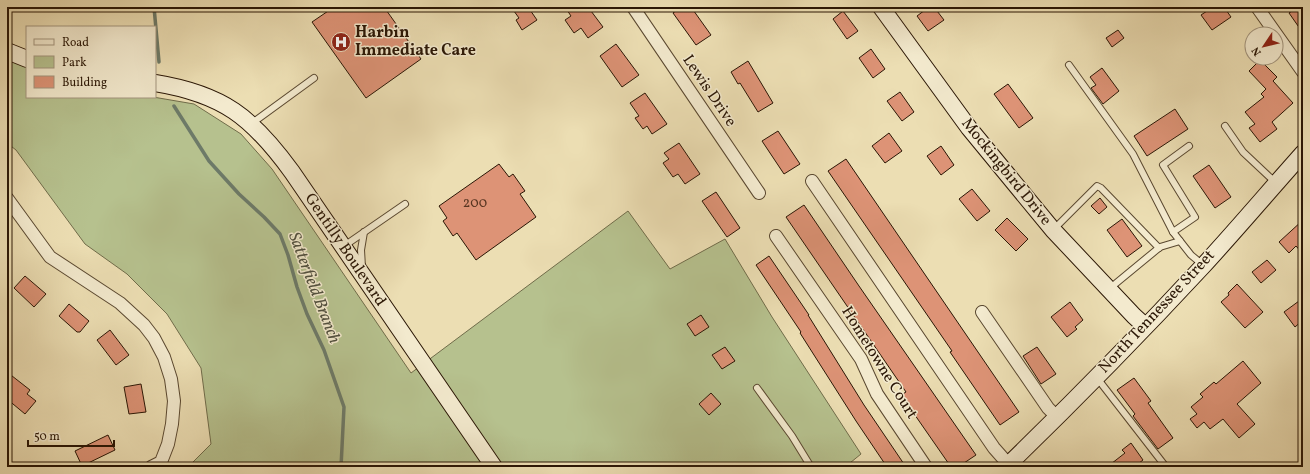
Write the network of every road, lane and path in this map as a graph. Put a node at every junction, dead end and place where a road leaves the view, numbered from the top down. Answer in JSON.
{"nodes":[{"id":1,"x":633,"y":7,"type":"edge"},
{"id":2,"x":881,"y":7,"type":"edge"},
{"id":3,"x":1257,"y":7,"type":"edge"},
{"id":4,"x":7,"y":51,"type":"edge"},
{"id":5,"x":26,"y":59,"type":"edge"},
{"id":6,"x":1069,"y":65,"type":"dead end"},
{"id":7,"x":1303,"y":72,"type":"edge"},
{"id":8,"x":314,"y":78,"type":"dead end"},
{"id":9,"x":156,"y":83,"type":"edge"},
{"id":10,"x":251,"y":124,"type":"junction"},
{"id":11,"x":1225,"y":126,"type":"dead end"},
{"id":12,"x":1189,"y":146,"type":"dead end"},
{"id":13,"x":1303,"y":153,"type":"edge"},
{"id":14,"x":812,"y":181,"type":"dead end"},
{"id":15,"x":1276,"y":183,"type":"junction"},
{"id":16,"x":759,"y":193,"type":"dead end"},
{"id":17,"x":7,"y":198,"type":"edge"},
{"id":18,"x":405,"y":204,"type":"dead end"},
{"id":19,"x":1054,"y":230,"type":"junction"},
{"id":20,"x":364,"y":232,"type":"junction"},
{"id":21,"x":1173,"y":232,"type":"junction"},
{"id":22,"x":776,"y":236,"type":"dead end"},
{"id":23,"x":1180,"y":241,"type":"junction"},
{"id":24,"x":343,"y":247,"type":"junction"},
{"id":25,"x":1159,"y":248,"type":"junction"},
{"id":26,"x":1203,"y":265,"type":"junction"},
{"id":27,"x":363,"y":276,"type":"junction"},
{"id":28,"x":1109,"y":289,"type":"junction"},
{"id":29,"x":982,"y":312,"type":"dead end"},
{"id":30,"x":1145,"y":326,"type":"junction"},
{"id":31,"x":1096,"y":377,"type":"junction"},
{"id":32,"x":757,"y":388,"type":"dead end"},
{"id":33,"x":1057,"y":417,"type":"junction"},
{"id":34,"x":159,"y":465,"type":"edge"},
{"id":35,"x":1008,"y":466,"type":"edge"},
{"id":36,"x":494,"y":467,"type":"edge"},
{"id":37,"x":811,"y":467,"type":"edge"},
{"id":38,"x":926,"y":467,"type":"edge"},
{"id":39,"x":1166,"y":467,"type":"edge"}],
"edges":[{"from":1,"to":16,"type":"street","name":"Lewis Drive"},
{"from":2,"to":19,"type":"street","name":"Mockingbird Drive"},
{"from":3,"to":7,"type":"street"},
{"from":4,"to":5,"type":"street"},
{"from":6,"to":21,"type":"lane"},
{"from":8,"to":10,"type":"lane"},
{"from":9,"to":10,"type":"street","name":"Gentilly Boulevard"},
{"from":10,"to":24,"type":"street","name":"Gentilly Boulevard"},
{"from":11,"to":15,"type":"lane"},
{"from":12,"to":21,"type":"lane"},
{"from":13,"to":15,"type":"street","name":"North Tennessee Street"},
{"from":14,"to":35,"type":"street"},
{"from":15,"to":26,"type":"street","name":"North Tennessee Street"},
{"from":17,"to":34,"type":"street"},
{"from":18,"to":20,"type":"lane"},
{"from":19,"to":25,"type":"lane"},
{"from":19,"to":28,"type":"street","name":"Mockingbird Drive"},
{"from":20,"to":24,"type":"lane"},
{"from":20,"to":27,"type":"lane"},
{"from":21,"to":23,"type":"lane"},
{"from":22,"to":38,"type":"street","name":"Hometowne Court"},
{"from":23,"to":25,"type":"lane"},
{"from":23,"to":26,"type":"lane"},
{"from":24,"to":27,"type":"street","name":"Gentilly Boulevard"},
{"from":25,"to":28,"type":"lane"},
{"from":26,"to":30,"type":"street","name":"North Tennessee Street"},
{"from":27,"to":36,"type":"street","name":"Gentilly Boulevard"},
{"from":28,"to":30,"type":"street","name":"Mockingbird Drive"},
{"from":29,"to":33,"type":"street"},
{"from":30,"to":31,"type":"street","name":"North Tennessee Street"},
{"from":31,"to":33,"type":"street","name":"North Tennessee Street"},
{"from":31,"to":39,"type":"lane"},
{"from":32,"to":37,"type":"lane"},
{"from":33,"to":35,"type":"street","name":"North Tennessee Street"}]}
